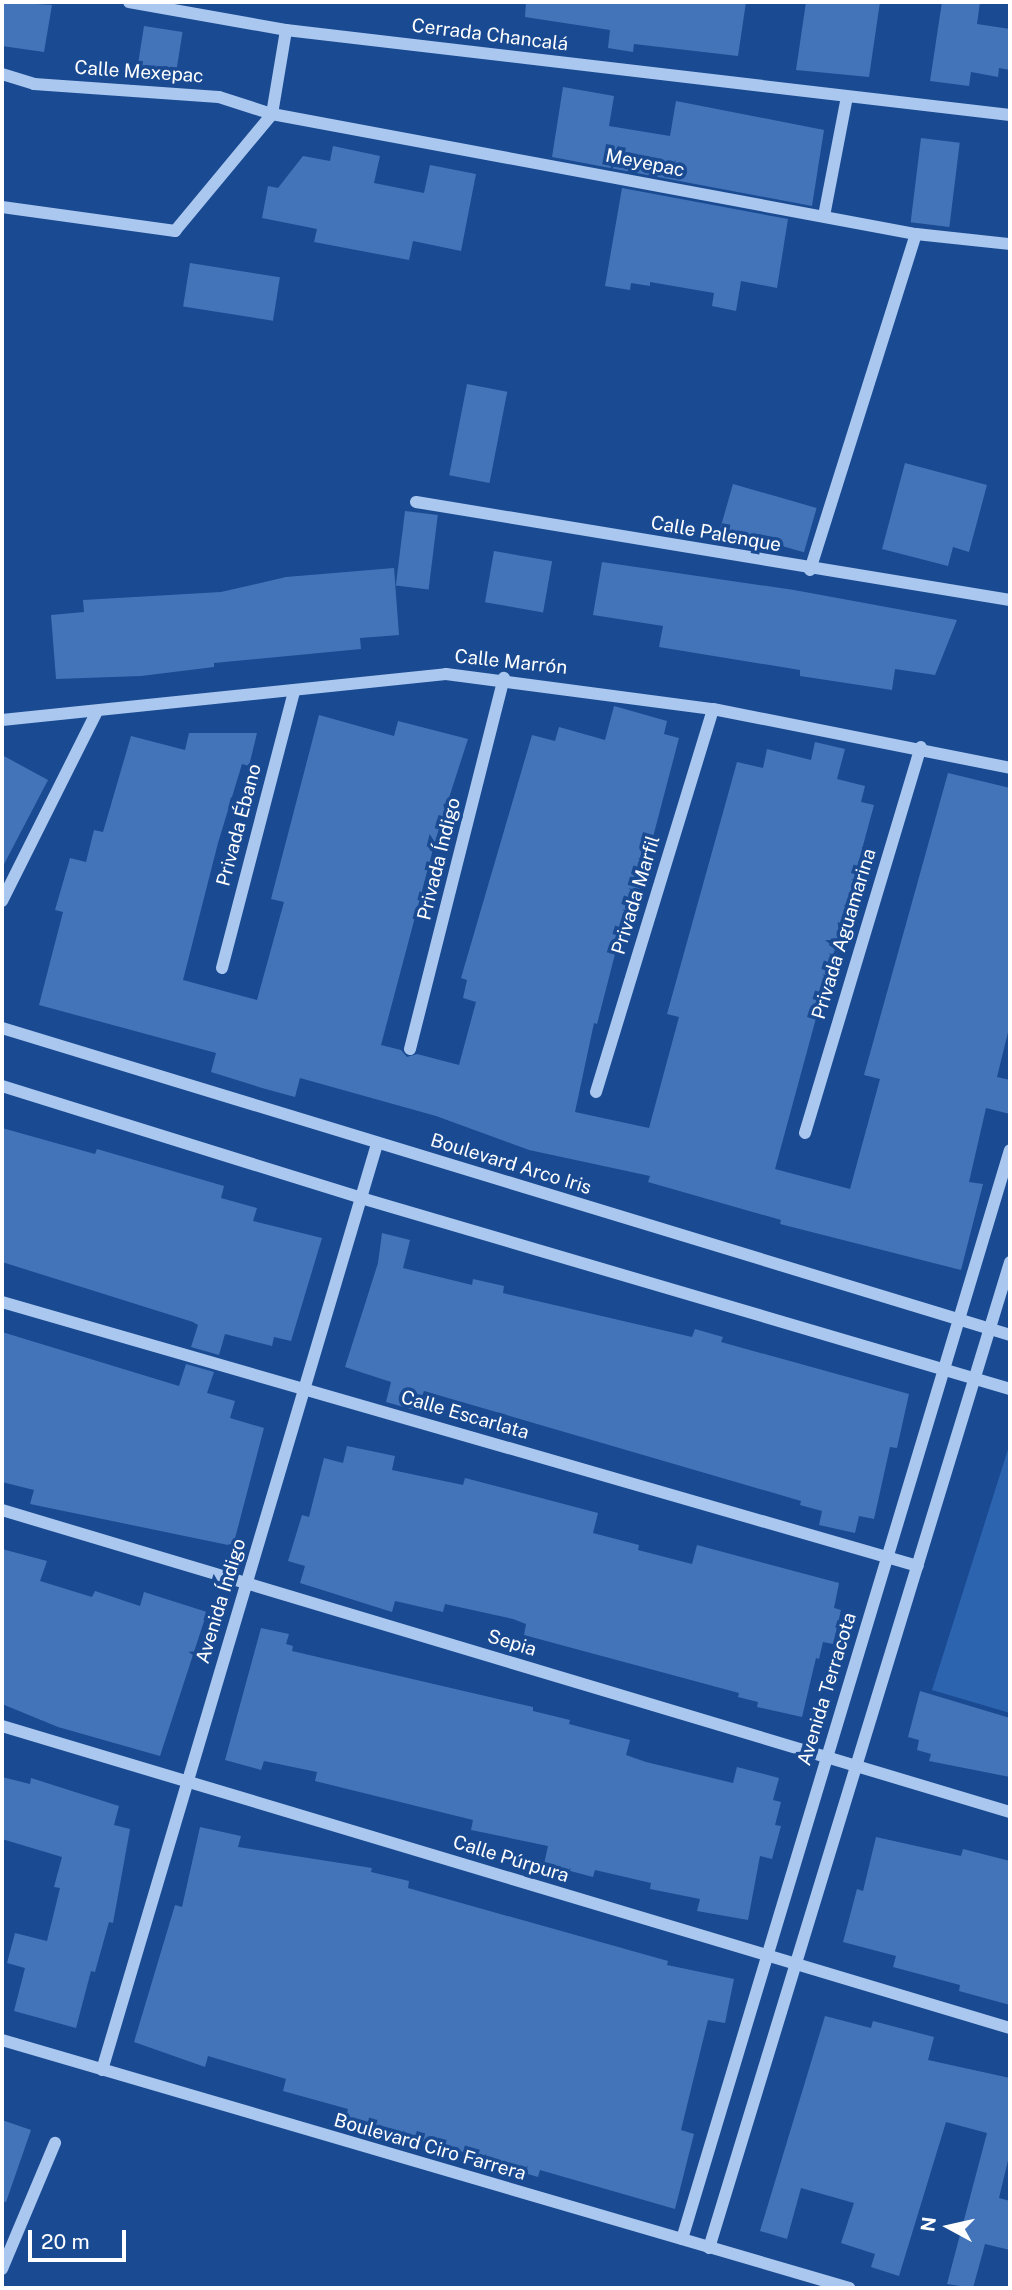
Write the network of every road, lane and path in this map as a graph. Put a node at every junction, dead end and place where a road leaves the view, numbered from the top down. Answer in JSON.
{"nodes":[{"id":1,"x":129,"y":2,"type":"edge"},
{"id":2,"x":286,"y":30,"type":"junction"},
{"id":3,"x":2,"y":74,"type":"edge"},
{"id":4,"x":847,"y":97,"type":"junction"},
{"id":5,"x":272,"y":114,"type":"junction"},
{"id":6,"x":1010,"y":115,"type":"edge"},
{"id":7,"x":2,"y":206,"type":"edge"},
{"id":8,"x":824,"y":215,"type":"junction"},
{"id":9,"x":916,"y":234,"type":"junction"},
{"id":10,"x":1010,"y":244,"type":"edge"},
{"id":11,"x":416,"y":502,"type":"dead end"},
{"id":12,"x":810,"y":570,"type":"junction"},
{"id":13,"x":1010,"y":600,"type":"edge"},
{"id":14,"x":504,"y":678,"type":"junction"},
{"id":15,"x":294,"y":691,"type":"junction"},
{"id":16,"x":713,"y":709,"type":"junction"},
{"id":17,"x":96,"y":713,"type":"junction"},
{"id":18,"x":2,"y":720,"type":"edge"},
{"id":19,"x":921,"y":747,"type":"junction"},
{"id":20,"x":1010,"y":768,"type":"edge"},
{"id":21,"x":2,"y":901,"type":"edge"},
{"id":22,"x":222,"y":968,"type":"dead end"},
{"id":23,"x":2,"y":1028,"type":"edge"},
{"id":24,"x":410,"y":1049,"type":"dead end"},
{"id":25,"x":2,"y":1086,"type":"edge"},
{"id":26,"x":596,"y":1092,"type":"dead end"},
{"id":27,"x":805,"y":1133,"type":"dead end"},
{"id":28,"x":377,"y":1144,"type":"junction"},
{"id":29,"x":1010,"y":1150,"type":"edge"},
{"id":30,"x":362,"y":1198,"type":"junction"},
{"id":31,"x":1010,"y":1262,"type":"edge"},
{"id":32,"x":2,"y":1302,"type":"edge"},
{"id":33,"x":959,"y":1321,"type":"junction"},
{"id":34,"x":990,"y":1329,"type":"junction"},
{"id":35,"x":1010,"y":1335,"type":"edge"},
{"id":36,"x":943,"y":1372,"type":"junction"},
{"id":37,"x":975,"y":1379,"type":"junction"},
{"id":38,"x":304,"y":1389,"type":"junction"},
{"id":39,"x":1010,"y":1389,"type":"edge"},
{"id":40,"x":2,"y":1510,"type":"edge"},
{"id":41,"x":887,"y":1557,"type":"junction"},
{"id":42,"x":918,"y":1566,"type":"junction"},
{"id":43,"x":246,"y":1583,"type":"junction"},
{"id":44,"x":2,"y":1726,"type":"edge"},
{"id":45,"x":827,"y":1757,"type":"junction"},
{"id":46,"x":857,"y":1766,"type":"junction"},
{"id":47,"x":187,"y":1782,"type":"junction"},
{"id":48,"x":1010,"y":1812,"type":"edge"},
{"id":49,"x":767,"y":1956,"type":"junction"},
{"id":50,"x":796,"y":1964,"type":"junction"},
{"id":51,"x":1010,"y":2028,"type":"edge"},
{"id":52,"x":2,"y":2040,"type":"edge"},
{"id":53,"x":102,"y":2070,"type":"junction"},
{"id":54,"x":55,"y":2143,"type":"dead end"},
{"id":55,"x":681,"y":2239,"type":"junction"},
{"id":56,"x":709,"y":2248,"type":"junction"},
{"id":57,"x":2,"y":2269,"type":"edge"},
{"id":58,"x":849,"y":2288,"type":"edge"}],
"edges":[{"from":1,"to":2,"type":"street","name":"Cerrada Chancalá"},
{"from":2,"to":4,"type":"street","name":"Cerrada Chancalá"},
{"from":2,"to":5,"type":"street"},
{"from":3,"to":5,"type":"street","name":"Calle Mexepac"},
{"from":4,"to":6,"type":"street","name":"Cerrada Chancalá"},
{"from":4,"to":8,"type":"street"},
{"from":5,"to":7,"type":"street"},
{"from":5,"to":8,"type":"street","name":"Meyepac"},
{"from":8,"to":9,"type":"street","name":"Meyepac"},
{"from":9,"to":10,"type":"street","name":"Meyepac"},
{"from":9,"to":12,"type":"street"},
{"from":11,"to":12,"type":"street","name":"Calle Palenque"},
{"from":12,"to":13,"type":"street","name":"Calle Palenque"},
{"from":14,"to":15,"type":"street","name":"Calle Marrón"},
{"from":14,"to":16,"type":"street","name":"Calle Marrón"},
{"from":14,"to":24,"type":"street","name":"Privada Índigo"},
{"from":15,"to":17,"type":"street","name":"Calle Marrón"},
{"from":15,"to":22,"type":"street","name":"Privada Ébano"},
{"from":16,"to":19,"type":"street","name":"Calle Marrón"},
{"from":16,"to":26,"type":"street","name":"Privada Marfil"},
{"from":17,"to":18,"type":"street","name":"Calle Marrón"},
{"from":17,"to":21,"type":"street"},
{"from":19,"to":20,"type":"street","name":"Calle Marrón"},
{"from":19,"to":27,"type":"street","name":"Privada Aguamarina"},
{"from":23,"to":28,"type":"street","name":"Boulevard Arco Iris"},
{"from":25,"to":30,"type":"street"},
{"from":28,"to":30,"type":"street","name":"Avenida Índigo"},
{"from":28,"to":33,"type":"street","name":"Boulevard Arco Iris"},
{"from":29,"to":33,"type":"street","name":"Avenida Terracota"},
{"from":30,"to":36,"type":"street"},
{"from":30,"to":38,"type":"street","name":"Avenida Índigo"},
{"from":31,"to":34,"type":"street"},
{"from":32,"to":38,"type":"street","name":"Calle Escarlata"},
{"from":33,"to":34,"type":"street","name":"Boulevard Arco Iris"},
{"from":33,"to":36,"type":"street","name":"Avenida Terracota"},
{"from":34,"to":35,"type":"street","name":"Boulevard Arco Iris"},
{"from":34,"to":37,"type":"street"},
{"from":36,"to":37,"type":"street"},
{"from":36,"to":41,"type":"street","name":"Avenida Terracota"},
{"from":37,"to":39,"type":"street"},
{"from":37,"to":42,"type":"street"},
{"from":38,"to":41,"type":"street","name":"Calle Escarlata"},
{"from":38,"to":43,"type":"street","name":"Avenida Índigo"},
{"from":40,"to":43,"type":"street","name":"Sepia"},
{"from":41,"to":42,"type":"street","name":"Calle Escarlata"},
{"from":41,"to":45,"type":"street","name":"Avenida Terracota"},
{"from":42,"to":46,"type":"street"},
{"from":43,"to":45,"type":"street","name":"Sepia"},
{"from":43,"to":47,"type":"street","name":"Avenida Índigo"},
{"from":44,"to":47,"type":"street","name":"Calle Púrpura"},
{"from":45,"to":46,"type":"street","name":"Sepia"},
{"from":45,"to":49,"type":"street","name":"Avenida Terracota"},
{"from":46,"to":48,"type":"street","name":"Sepia"},
{"from":46,"to":50,"type":"street"},
{"from":47,"to":49,"type":"street","name":"Calle Púrpura"},
{"from":47,"to":53,"type":"street","name":"Avenida Índigo"},
{"from":49,"to":50,"type":"street","name":"Calle Púrpura"},
{"from":49,"to":55,"type":"street","name":"Avenida Terracota"},
{"from":50,"to":51,"type":"street","name":"Calle Púrpura"},
{"from":50,"to":56,"type":"street"},
{"from":52,"to":53,"type":"street","name":"Boulevard Ciro Farrera"},
{"from":53,"to":55,"type":"street","name":"Boulevard Ciro Farrera"},
{"from":54,"to":57,"type":"street"},
{"from":55,"to":56,"type":"street","name":"Boulevard Ciro Farrera"},
{"from":56,"to":58,"type":"street","name":"Boulevard Ciro Farrera"}]}
